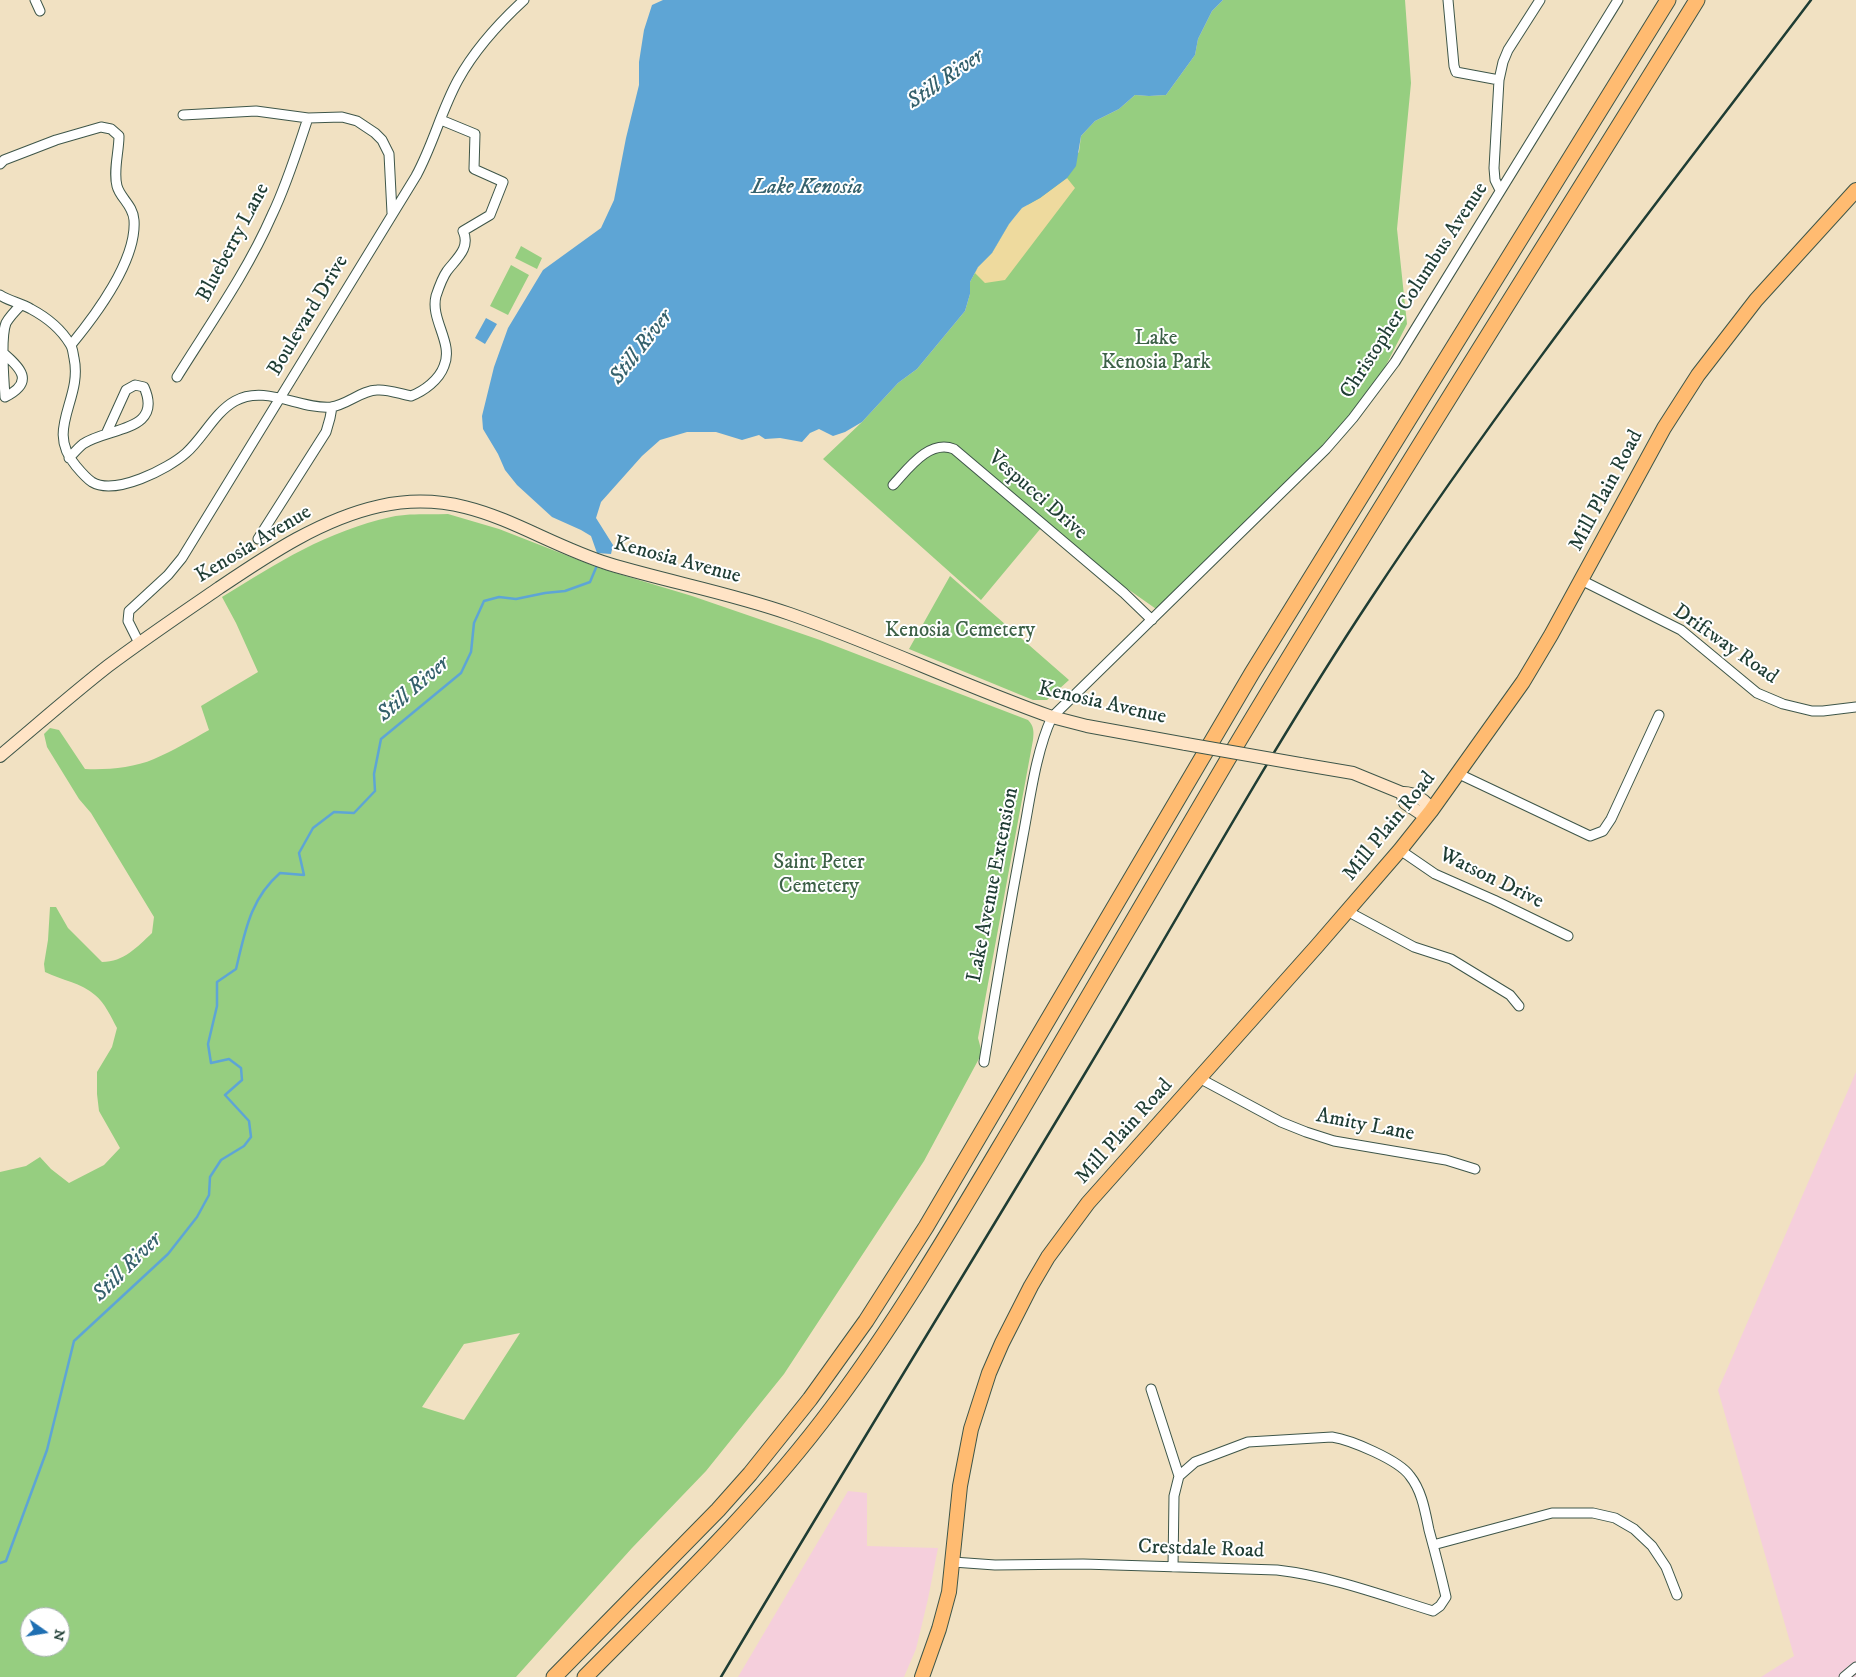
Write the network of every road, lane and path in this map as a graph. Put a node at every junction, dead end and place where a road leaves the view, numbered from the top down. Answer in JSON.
{"nodes":[{"id":1,"x":35,"y":0,"type":"edge"},
{"id":2,"x":524,"y":0,"type":"edge"},
{"id":3,"x":1448,"y":0,"type":"edge"},
{"id":4,"x":1540,"y":0,"type":"edge"},
{"id":5,"x":1618,"y":0,"type":"edge"},
{"id":6,"x":1668,"y":0,"type":"edge"},
{"id":7,"x":1697,"y":0,"type":"edge"},
{"id":8,"x":40,"y":10,"type":"dead end"},
{"id":9,"x":1499,"y":80,"type":"junction"},
{"id":10,"x":183,"y":116,"type":"dead end"},
{"id":11,"x":308,"y":118,"type":"junction"},
{"id":12,"x":441,"y":120,"type":"junction"},
{"id":13,"x":0,"y":164,"type":"edge"},
{"id":14,"x":1500,"y":190,"type":"junction"},
{"id":15,"x":1856,"y":190,"type":"edge"},
{"id":16,"x":392,"y":213,"type":"junction"},
{"id":17,"x":0,"y":295,"type":"edge"},
{"id":18,"x":21,"y":305,"type":"junction"},
{"id":19,"x":71,"y":345,"type":"junction"},
{"id":20,"x":2,"y":352,"type":"dead end"},
{"id":21,"x":177,"y":378,"type":"dead end"},
{"id":22,"x":281,"y":397,"type":"junction"},
{"id":23,"x":332,"y":407,"type":"junction"},
{"id":24,"x":106,"y":434,"type":"junction"},
{"id":25,"x":69,"y":458,"type":"junction"},
{"id":26,"x":893,"y":485,"type":"dead end"},
{"id":27,"x":258,"y":539,"type":"dead end"},
{"id":28,"x":1582,"y":580,"type":"junction"},
{"id":29,"x":1152,"y":620,"type":"junction"},
{"id":30,"x":139,"y":644,"type":"junction"},
{"id":31,"x":1856,"y":707,"type":"edge"},
{"id":32,"x":1659,"y":715,"type":"dead end"},
{"id":33,"x":1052,"y":717,"type":"junction"},
{"id":34,"x":0,"y":756,"type":"edge"},
{"id":35,"x":1459,"y":774,"type":"junction"},
{"id":36,"x":1431,"y":811,"type":"junction"},
{"id":37,"x":1400,"y":850,"type":"junction"},
{"id":38,"x":1347,"y":912,"type":"junction"},
{"id":39,"x":1568,"y":936,"type":"dead end"},
{"id":40,"x":1519,"y":1006,"type":"dead end"},
{"id":41,"x":984,"y":1062,"type":"dead end"},
{"id":42,"x":1199,"y":1078,"type":"junction"},
{"id":43,"x":1475,"y":1169,"type":"dead end"},
{"id":44,"x":1151,"y":1389,"type":"dead end"},
{"id":45,"x":1179,"y":1476,"type":"junction"},
{"id":46,"x":1433,"y":1545,"type":"junction"},
{"id":47,"x":953,"y":1562,"type":"junction"},
{"id":48,"x":1173,"y":1567,"type":"junction"},
{"id":49,"x":1677,"y":1594,"type":"dead end"},
{"id":50,"x":1856,"y":1667,"type":"edge"},
{"id":51,"x":554,"y":1677,"type":"edge"},
{"id":52,"x":585,"y":1677,"type":"edge"},
{"id":53,"x":922,"y":1677,"type":"edge"},
{"id":54,"x":1844,"y":1677,"type":"edge"}],
"edges":[{"from":1,"to":8,"type":"street"},
{"from":2,"to":12,"type":"street","name":"Boulevard Drive"},
{"from":3,"to":9,"type":"street"},
{"from":4,"to":9,"type":"street"},
{"from":5,"to":14,"type":"street","name":"Christopher Columbus Avenue"},
{"from":6,"to":51,"type":"highway"},
{"from":7,"to":52,"type":"highway"},
{"from":9,"to":14,"type":"street"},
{"from":10,"to":11,"type":"street"},
{"from":11,"to":16,"type":"street"},
{"from":11,"to":21,"type":"street","name":"Blueberry Lane"},
{"from":12,"to":16,"type":"street","name":"Boulevard Drive"},
{"from":12,"to":23,"type":"street"},
{"from":13,"to":19,"type":"street"},
{"from":14,"to":29,"type":"street","name":"Christopher Columbus Avenue"},
{"from":15,"to":28,"type":"main road","name":"Mill Plain Road"},
{"from":16,"to":22,"type":"street","name":"Boulevard Drive"},
{"from":17,"to":18,"type":"street"},
{"from":18,"to":19,"type":"street"},
{"from":18,"to":20,"type":"street"},
{"from":19,"to":25,"type":"street"},
{"from":22,"to":23,"type":"street"},
{"from":22,"to":25,"type":"street"},
{"from":22,"to":30,"type":"street","name":"Boulevard Drive"},
{"from":23,"to":27,"type":"street"},
{"from":24,"to":24,"type":"street"},
{"from":24,"to":25,"type":"street"},
{"from":26,"to":29,"type":"street","name":"Vespucci Drive"},
{"from":28,"to":31,"type":"street","name":"Driftway Road"},
{"from":28,"to":35,"type":"main road","name":"Mill Plain Road"},
{"from":29,"to":33,"type":"street","name":"Christopher Columbus Avenue"},
{"from":30,"to":33,"type":"street","name":"Kenosia Avenue"},
{"from":30,"to":34,"type":"street","name":"Kenosia Avenue"},
{"from":32,"to":35,"type":"street"},
{"from":33,"to":36,"type":"street","name":"Kenosia Avenue","bridge":true},
{"from":33,"to":41,"type":"street","name":"Lake Avenue Extension"},
{"from":35,"to":36,"type":"main road","name":"Mill Plain Road"},
{"from":36,"to":37,"type":"main road","name":"Mill Plain Road"},
{"from":37,"to":38,"type":"main road","name":"Mill Plain Road"},
{"from":37,"to":39,"type":"street","name":"Watson Drive"},
{"from":38,"to":40,"type":"street"},
{"from":38,"to":42,"type":"main road","name":"Mill Plain Road"},
{"from":42,"to":43,"type":"street","name":"Amity Lane"},
{"from":42,"to":47,"type":"main road","name":"Mill Plain Road"},
{"from":44,"to":45,"type":"street"},
{"from":45,"to":46,"type":"street"},
{"from":45,"to":48,"type":"street"},
{"from":46,"to":48,"type":"street","name":"Crestdale Road"},
{"from":46,"to":49,"type":"street"},
{"from":47,"to":48,"type":"street","name":"Crestdale Road"},
{"from":47,"to":53,"type":"main road"},
{"from":50,"to":54,"type":"street"}]}
